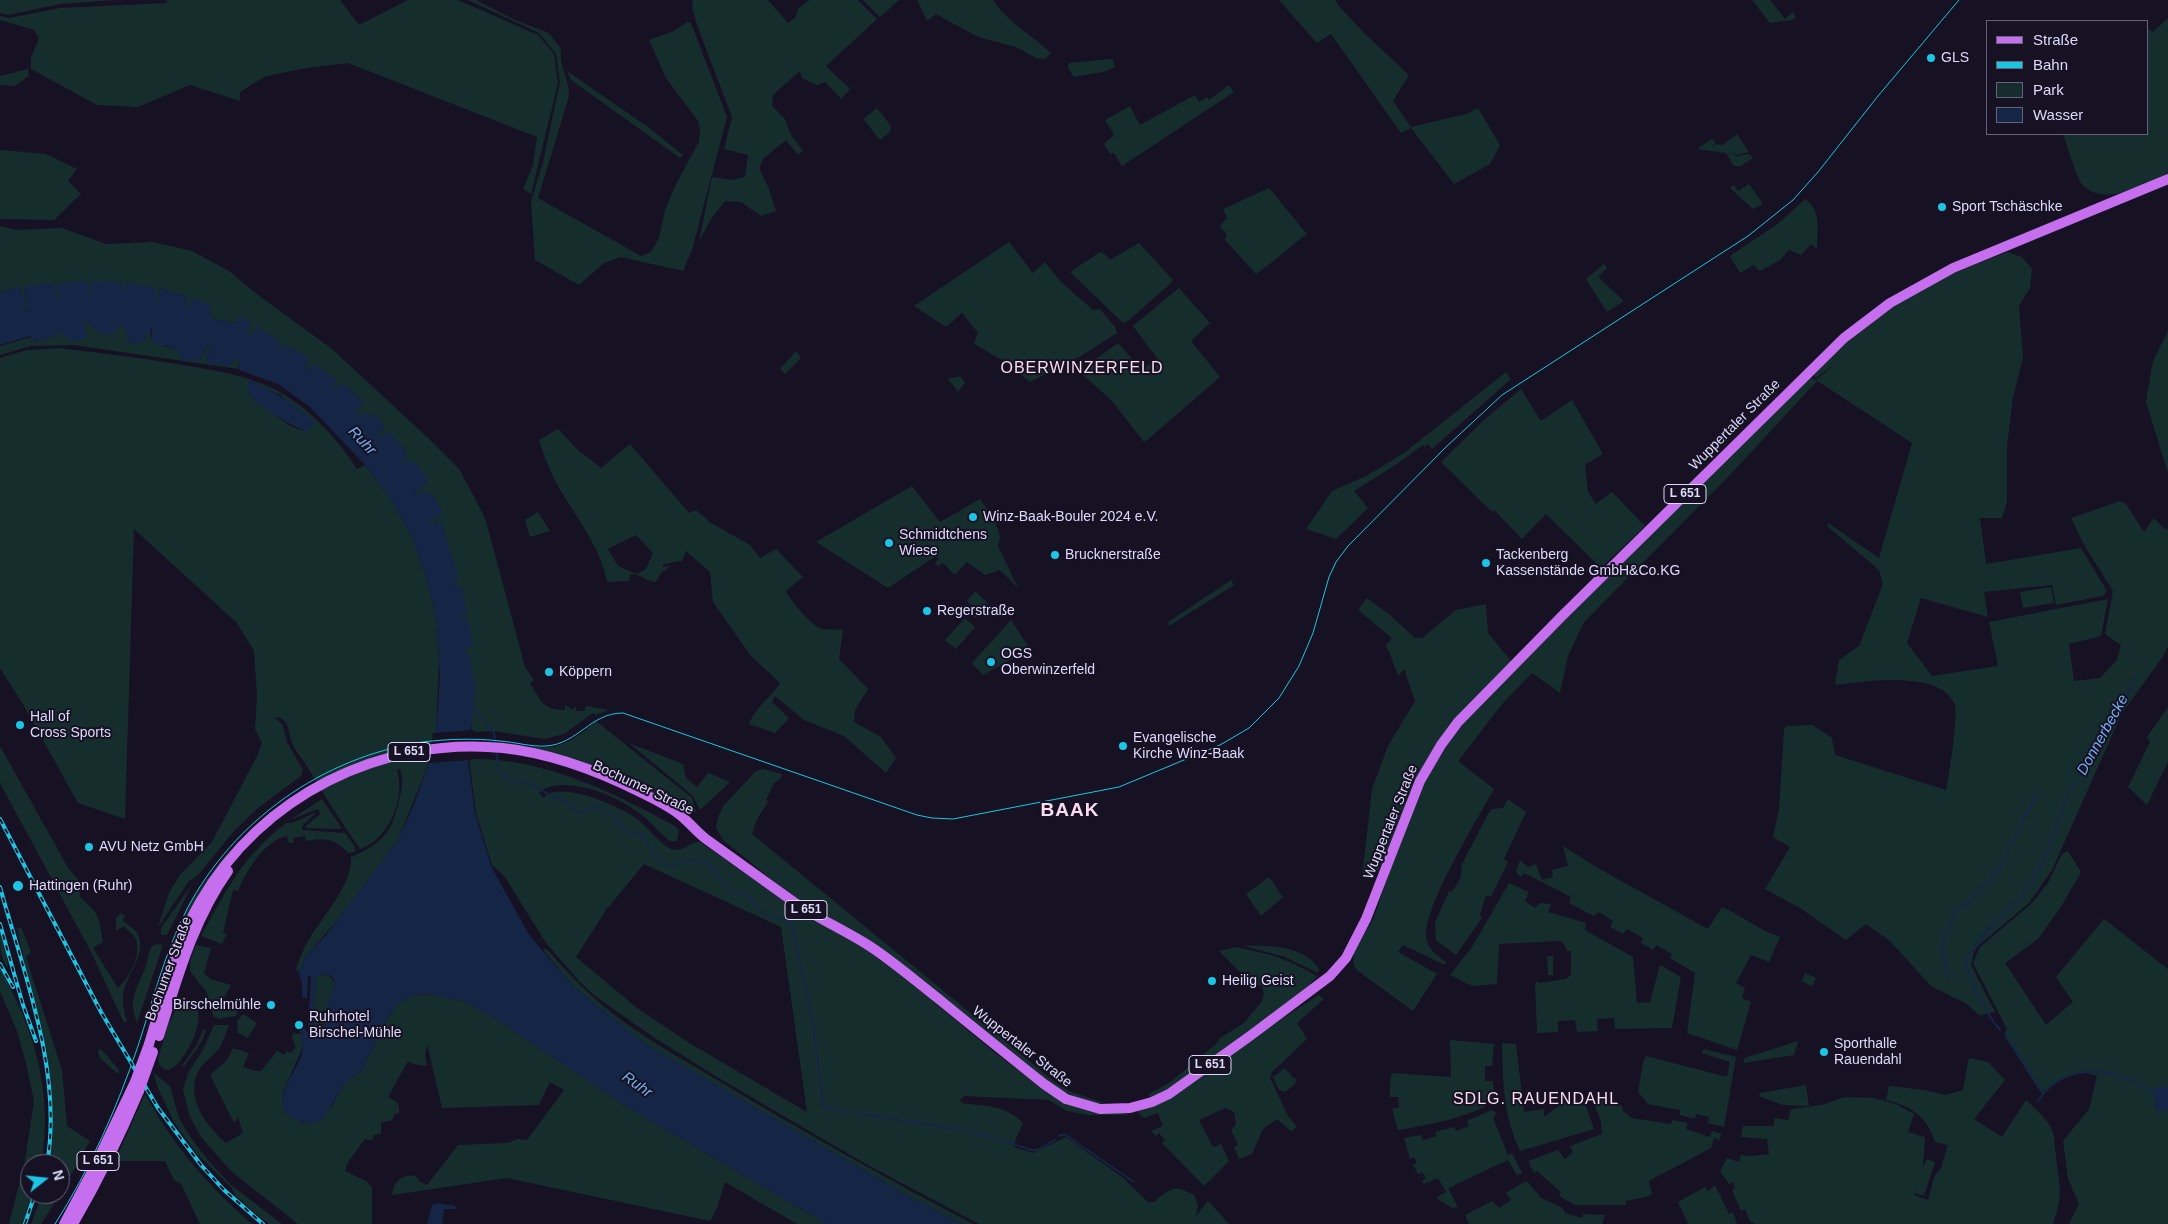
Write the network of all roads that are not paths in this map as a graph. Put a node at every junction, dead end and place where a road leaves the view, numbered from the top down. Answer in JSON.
{"nodes":[{"id":1,"x":2168,"y":179,"type":"edge"},
{"id":2,"x":693,"y":828,"type":"joint"},
{"id":3,"x":134,"y":1091,"type":"junction"},
{"id":4,"x":64,"y":1224,"type":"edge"},
{"id":5,"x":73,"y":1224,"type":"edge"}],
"edges":[{"from":1,"to":2,"type":"main road","name":"Wuppertaler Straße","number":"L 651"},
{"from":2,"to":3,"type":"main road","name":"Bochumer Straße","number":"L 651","bridge":true},
{"from":3,"to":4,"type":"main road","number":"L 651"},
{"from":3,"to":5,"type":"main road","number":"L 651"}]}
